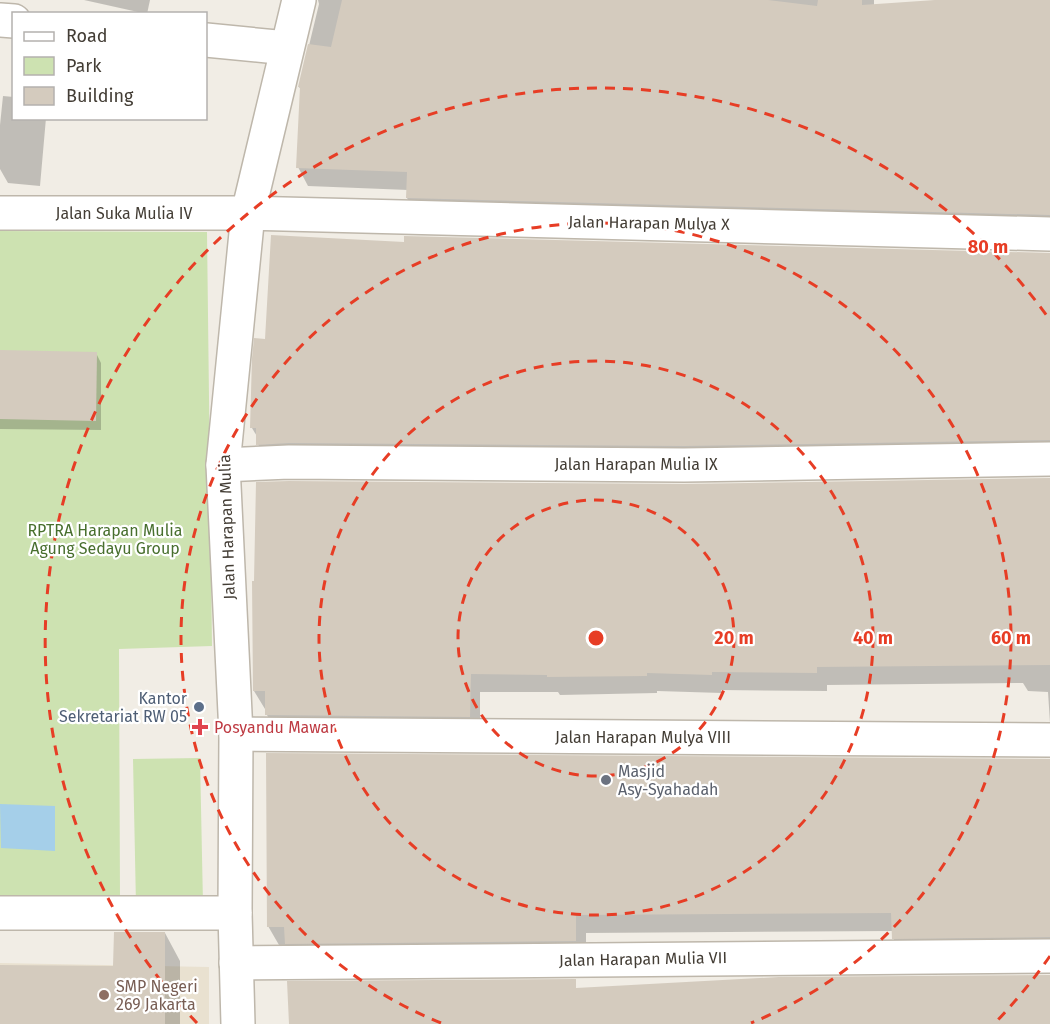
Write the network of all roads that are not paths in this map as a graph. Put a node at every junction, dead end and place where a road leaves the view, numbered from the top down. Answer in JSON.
{"nodes":[{"id":1,"x":298,"y":0,"type":"edge"},
{"id":2,"x":207,"y":40,"type":"edge"},
{"id":3,"x":287,"y":48,"type":"junction"},
{"id":4,"x":0,"y":213,"type":"edge"},
{"id":5,"x":248,"y":213,"type":"junction"},
{"id":6,"x":1050,"y":234,"type":"edge"},
{"id":7,"x":1050,"y":459,"type":"edge"},
{"id":8,"x":223,"y":465,"type":"junction"},
{"id":9,"x":236,"y":734,"type":"junction"},
{"id":10,"x":1050,"y":740,"type":"edge"},
{"id":11,"x":0,"y":913,"type":"edge"},
{"id":12,"x":235,"y":913,"type":"junction"},
{"id":13,"x":1050,"y":956,"type":"edge"},
{"id":14,"x":236,"y":963,"type":"junction"},
{"id":15,"x":238,"y":1024,"type":"edge"}],
"edges":[{"from":1,"to":3,"type":"street","name":"Jalan Harapan Mulia"},
{"from":2,"to":3,"type":"street"},
{"from":3,"to":5,"type":"street","name":"Jalan Harapan Mulia"},
{"from":4,"to":5,"type":"street","name":"Jalan Suka Mulia IV"},
{"from":5,"to":6,"type":"street","name":"Jalan Harapan Mulya X"},
{"from":5,"to":8,"type":"street","name":"Jalan Harapan Mulia"},
{"from":7,"to":8,"type":"street","name":"Jalan Harapan Mulia IX"},
{"from":8,"to":9,"type":"street","name":"Jalan Harapan Mulia"},
{"from":9,"to":10,"type":"street","name":"Jalan Harapan Mulya VIII"},
{"from":9,"to":12,"type":"street","name":"Jalan Harapan Mulia"},
{"from":11,"to":12,"type":"street"},
{"from":12,"to":14,"type":"street","name":"Jalan Harapan Mulia"},
{"from":13,"to":14,"type":"street","name":"Jalan Harapan Mulia VII"},
{"from":14,"to":15,"type":"street","name":"Jalan Harapan Mulia"}]}
